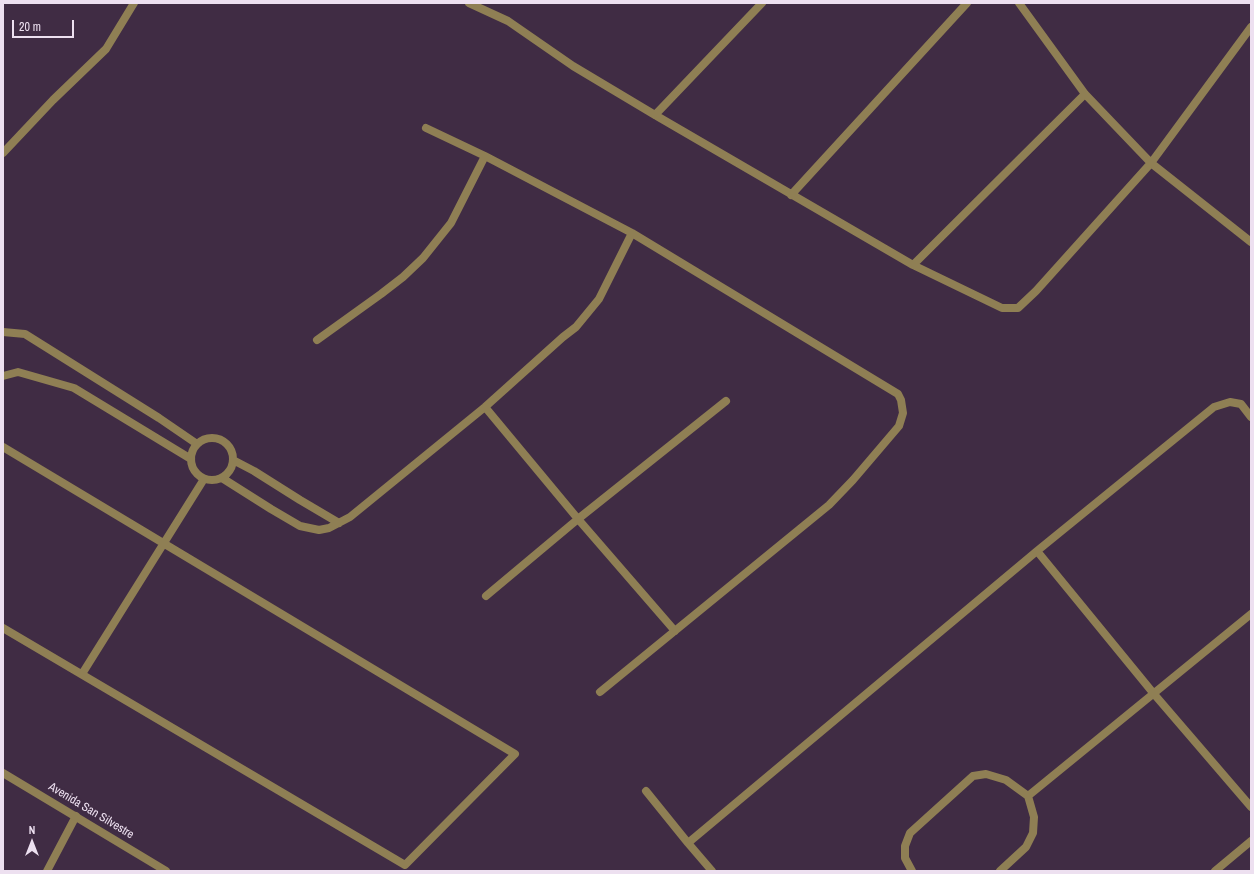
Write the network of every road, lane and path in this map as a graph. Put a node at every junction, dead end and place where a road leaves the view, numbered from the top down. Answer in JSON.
{"nodes":[{"id":1,"x":134,"y":3,"type":"edge"},
{"id":2,"x":469,"y":3,"type":"edge"},
{"id":3,"x":762,"y":3,"type":"edge"},
{"id":4,"x":967,"y":3,"type":"edge"},
{"id":5,"x":1018,"y":3,"type":"edge"},
{"id":6,"x":1251,"y":27,"type":"edge"},
{"id":7,"x":1084,"y":94,"type":"junction"},
{"id":8,"x":655,"y":115,"type":"junction"},
{"id":9,"x":426,"y":128,"type":"dead end"},
{"id":10,"x":3,"y":153,"type":"edge"},
{"id":11,"x":485,"y":156,"type":"junction"},
{"id":12,"x":1151,"y":163,"type":"junction"},
{"id":13,"x":791,"y":195,"type":"junction"},
{"id":14,"x":632,"y":233,"type":"junction"},
{"id":15,"x":1251,"y":242,"type":"edge"},
{"id":16,"x":913,"y":265,"type":"junction"},
{"id":17,"x":3,"y":332,"type":"edge"},
{"id":18,"x":317,"y":340,"type":"dead end"},
{"id":19,"x":3,"y":376,"type":"edge"},
{"id":20,"x":726,"y":401,"type":"dead end"},
{"id":21,"x":485,"y":406,"type":"junction"},
{"id":22,"x":1251,"y":417,"type":"edge"},
{"id":23,"x":197,"y":444,"type":"junction"},
{"id":24,"x":3,"y":447,"type":"edge"},
{"id":25,"x":191,"y":459,"type":"junction"},
{"id":26,"x":233,"y":460,"type":"junction"},
{"id":27,"x":222,"y":478,"type":"junction"},
{"id":28,"x":204,"y":479,"type":"junction"},
{"id":29,"x":578,"y":519,"type":"junction"},
{"id":30,"x":339,"y":523,"type":"junction"},
{"id":31,"x":164,"y":542,"type":"junction"},
{"id":32,"x":1037,"y":551,"type":"junction"},
{"id":33,"x":486,"y":596,"type":"dead end"},
{"id":34,"x":1251,"y":614,"type":"edge"},
{"id":35,"x":3,"y":628,"type":"edge"},
{"id":36,"x":675,"y":632,"type":"junction"},
{"id":37,"x":82,"y":674,"type":"junction"},
{"id":38,"x":600,"y":692,"type":"dead end"},
{"id":39,"x":1154,"y":694,"type":"junction"},
{"id":40,"x":3,"y":773,"type":"edge"},
{"id":41,"x":646,"y":790,"type":"dead end"},
{"id":42,"x":1028,"y":796,"type":"junction"},
{"id":43,"x":1251,"y":807,"type":"edge"},
{"id":44,"x":76,"y":816,"type":"junction"},
{"id":45,"x":1251,"y":841,"type":"edge"},
{"id":46,"x":688,"y":843,"type":"junction"},
{"id":47,"x":47,"y":871,"type":"edge"},
{"id":48,"x":166,"y":871,"type":"edge"},
{"id":49,"x":712,"y":871,"type":"edge"},
{"id":50,"x":912,"y":871,"type":"edge"},
{"id":51,"x":1000,"y":871,"type":"edge"},
{"id":52,"x":1215,"y":871,"type":"edge"}],
"edges":[{"from":1,"to":10,"type":"street"},
{"from":2,"to":8,"type":"street"},
{"from":3,"to":8,"type":"street"},
{"from":4,"to":13,"type":"street"},
{"from":5,"to":7,"type":"street"},
{"from":6,"to":12,"type":"street"},
{"from":7,"to":12,"type":"street"},
{"from":7,"to":16,"type":"street"},
{"from":8,"to":13,"type":"street"},
{"from":9,"to":11,"type":"street"},
{"from":11,"to":14,"type":"street"},
{"from":11,"to":18,"type":"street"},
{"from":12,"to":15,"type":"street"},
{"from":12,"to":16,"type":"street"},
{"from":13,"to":16,"type":"street"},
{"from":14,"to":21,"type":"street"},
{"from":14,"to":36,"type":"street"},
{"from":17,"to":23,"type":"street"},
{"from":19,"to":25,"type":"street"},
{"from":20,"to":29,"type":"street"},
{"from":21,"to":29,"type":"street"},
{"from":21,"to":30,"type":"street"},
{"from":22,"to":32,"type":"street"},
{"from":23,"to":25,"type":"street"},
{"from":23,"to":26,"type":"street"},
{"from":24,"to":31,"type":"street"},
{"from":25,"to":28,"type":"street"},
{"from":26,"to":27,"type":"street"},
{"from":26,"to":30,"type":"street"},
{"from":27,"to":28,"type":"street"},
{"from":27,"to":30,"type":"street"},
{"from":28,"to":31,"type":"street"},
{"from":29,"to":33,"type":"street"},
{"from":29,"to":36,"type":"street"},
{"from":31,"to":37,"type":"street"},
{"from":31,"to":37,"type":"street"},
{"from":32,"to":39,"type":"street"},
{"from":32,"to":46,"type":"street"},
{"from":34,"to":39,"type":"street"},
{"from":35,"to":37,"type":"street"},
{"from":36,"to":38,"type":"street"},
{"from":39,"to":42,"type":"street"},
{"from":39,"to":43,"type":"street"},
{"from":40,"to":44,"type":"street","name":"Avenida San Silvestre"},
{"from":41,"to":46,"type":"street"},
{"from":42,"to":50,"type":"street"},
{"from":42,"to":51,"type":"street"},
{"from":44,"to":47,"type":"street"},
{"from":44,"to":48,"type":"street","name":"Avenida San Silvestre"},
{"from":45,"to":52,"type":"street"},
{"from":46,"to":49,"type":"street"}]}
